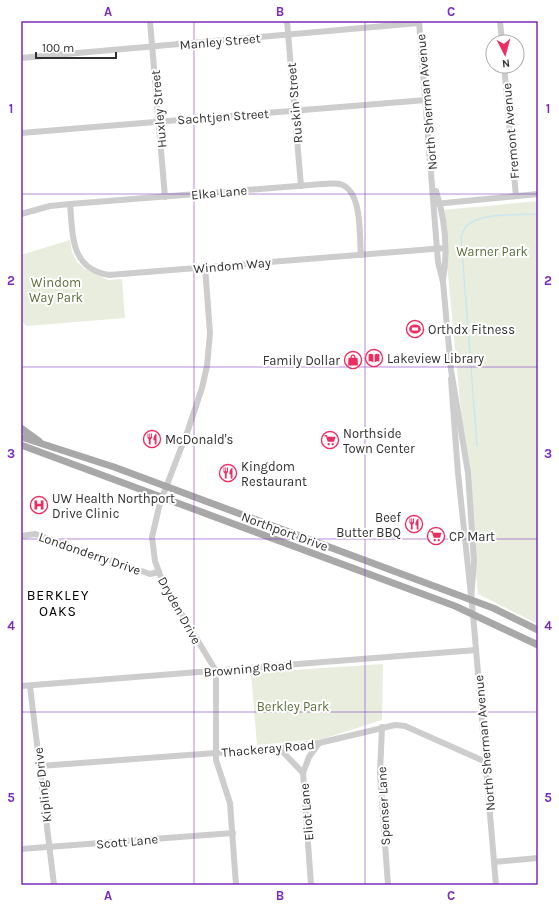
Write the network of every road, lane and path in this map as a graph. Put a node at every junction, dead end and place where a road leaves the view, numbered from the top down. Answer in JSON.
{"nodes":[{"id":1,"x":150,"y":21,"type":"edge"},
{"id":2,"x":287,"y":21,"type":"edge"},
{"id":3,"x":500,"y":21,"type":"edge"},
{"id":4,"x":419,"y":22,"type":"edge"},
{"id":5,"x":501,"y":34,"type":"edge"},
{"id":6,"x":288,"y":35,"type":"junction"},
{"id":7,"x":152,"y":47,"type":"junction"},
{"id":8,"x":21,"y":58,"type":"edge"},
{"id":9,"x":505,"y":74,"type":"edge"},
{"id":10,"x":426,"y":100,"type":"junction"},
{"id":11,"x":295,"y":111,"type":"junction"},
{"id":12,"x":159,"y":121,"type":"junction"},
{"id":13,"x":21,"y":133,"type":"edge"},
{"id":14,"x":300,"y":186,"type":"junction"},
{"id":15,"x":538,"y":194,"type":"edge"},
{"id":16,"x":516,"y":196,"type":"junction"},
{"id":17,"x":165,"y":197,"type":"junction"},
{"id":18,"x":70,"y":204,"type":"junction"},
{"id":19,"x":437,"y":204,"type":"junction"},
{"id":20,"x":21,"y":214,"type":"edge"},
{"id":21,"x":445,"y":248,"type":"junction"},
{"id":22,"x":437,"y":249,"type":"junction"},
{"id":23,"x":361,"y":255,"type":"junction"},
{"id":24,"x":205,"y":267,"type":"junction"},
{"id":25,"x":443,"y":282,"type":"junction"},
{"id":26,"x":451,"y":370,"type":"junction"},
{"id":27,"x":21,"y":428,"type":"edge"},
{"id":28,"x":21,"y":437,"type":"edge"},
{"id":29,"x":21,"y":445,"type":"edge"},
{"id":30,"x":44,"y":445,"type":"junction"},
{"id":31,"x":167,"y":487,"type":"junction"},
{"id":32,"x":162,"y":498,"type":"junction"},
{"id":33,"x":21,"y":536,"type":"edge"},
{"id":34,"x":325,"y":546,"type":"junction"},
{"id":35,"x":301,"y":550,"type":"junction"},
{"id":36,"x":159,"y":572,"type":"junction"},
{"id":37,"x":471,"y":600,"type":"junction"},
{"id":38,"x":473,"y":614,"type":"junction"},
{"id":39,"x":538,"y":630,"type":"edge"},
{"id":40,"x":538,"y":645,"type":"edge"},
{"id":41,"x":476,"y":650,"type":"junction"},
{"id":42,"x":216,"y":671,"type":"junction"},
{"id":43,"x":21,"y":686,"type":"edge"},
{"id":44,"x":30,"y":686,"type":"junction"},
{"id":45,"x":382,"y":727,"type":"junction"},
{"id":46,"x":319,"y":743,"type":"junction"},
{"id":47,"x":279,"y":748,"type":"junction"},
{"id":48,"x":216,"y":753,"type":"junction"},
{"id":49,"x":486,"y":762,"type":"junction"},
{"id":50,"x":40,"y":766,"type":"junction"},
{"id":51,"x":303,"y":773,"type":"junction"},
{"id":52,"x":233,"y":832,"type":"junction"},
{"id":53,"x":50,"y":847,"type":"junction"},
{"id":54,"x":21,"y":849,"type":"edge"},
{"id":55,"x":538,"y":858,"type":"edge"},
{"id":56,"x":494,"y":862,"type":"junction"},
{"id":57,"x":54,"y":885,"type":"edge"},
{"id":58,"x":236,"y":885,"type":"edge"},
{"id":59,"x":312,"y":885,"type":"edge"},
{"id":60,"x":388,"y":885,"type":"edge"},
{"id":61,"x":496,"y":885,"type":"edge"}],
"edges":[{"from":1,"to":7,"type":"street","name":"Huxley Street"},
{"from":2,"to":6,"type":"street","name":"Ruskin Street"},
{"from":3,"to":5,"type":"street"},
{"from":4,"to":6,"type":"street","name":"Manley Street"},
{"from":4,"to":10,"type":"street","name":"North Sherman Avenue"},
{"from":6,"to":7,"type":"street","name":"Manley Street"},
{"from":6,"to":11,"type":"street","name":"Ruskin Street"},
{"from":7,"to":8,"type":"street","name":"Manley Street"},
{"from":7,"to":12,"type":"street","name":"Huxley Street"},
{"from":9,"to":16,"type":"street","name":"Fremont Avenue"},
{"from":10,"to":11,"type":"street","name":"Sachtjen Street"},
{"from":10,"to":19,"type":"street","name":"North Sherman Avenue"},
{"from":11,"to":12,"type":"street","name":"Sachtjen Street"},
{"from":11,"to":14,"type":"street","name":"Ruskin Street"},
{"from":12,"to":13,"type":"street","name":"Sachtjen Street"},
{"from":12,"to":17,"type":"street","name":"Huxley Street"},
{"from":14,"to":17,"type":"street","name":"Elka Lane"},
{"from":14,"to":23,"type":"street","name":"Elka Lane"},
{"from":15,"to":16,"type":"street"},
{"from":16,"to":19,"type":"street"},
{"from":17,"to":18,"type":"street","name":"Elka Lane"},
{"from":18,"to":20,"type":"street","name":"Elka Lane"},
{"from":18,"to":24,"type":"street","name":"Windom Way"},
{"from":19,"to":21,"type":"street","name":"North Sherman Avenue"},
{"from":19,"to":22,"type":"street","name":"North Sherman Avenue"},
{"from":21,"to":22,"type":"street","name":"Windom Way"},
{"from":21,"to":25,"type":"street","name":"North Sherman Avenue"},
{"from":22,"to":23,"type":"street","name":"Windom Way"},
{"from":22,"to":25,"type":"street","name":"North Sherman Avenue"},
{"from":23,"to":24,"type":"street","name":"Windom Way"},
{"from":24,"to":31,"type":"street","name":"Dryden Drive"},
{"from":25,"to":26,"type":"street","name":"North Sherman Avenue"},
{"from":26,"to":37,"type":"street","name":"North Sherman Avenue"},
{"from":26,"to":37,"type":"street","name":"North Sherman Avenue"},
{"from":27,"to":30,"type":"main road"},
{"from":28,"to":30,"type":"main road","name":"Northport Drive"},
{"from":29,"to":32,"type":"main road","name":"Northport Drive"},
{"from":30,"to":31,"type":"main road","name":"Northport Drive"},
{"from":31,"to":32,"type":"street","name":"Dryden Drive"},
{"from":31,"to":34,"type":"main road","name":"Northport Drive"},
{"from":32,"to":35,"type":"main road","name":"Northport Drive"},
{"from":32,"to":36,"type":"street","name":"Dryden Drive"},
{"from":33,"to":36,"type":"street","name":"Londonderry Drive"},
{"from":34,"to":35,"type":"main road"},
{"from":34,"to":37,"type":"main road","name":"Northport Drive"},
{"from":35,"to":38,"type":"main road","name":"Northport Drive"},
{"from":36,"to":42,"type":"street","name":"Dryden Drive"},
{"from":37,"to":38,"type":"street","name":"North Sherman Avenue"},
{"from":37,"to":39,"type":"main road","name":"Northport Drive"},
{"from":38,"to":40,"type":"main road","name":"Northport Drive"},
{"from":38,"to":41,"type":"street","name":"North Sherman Avenue"},
{"from":41,"to":42,"type":"street","name":"Browning Road"},
{"from":41,"to":49,"type":"street","name":"North Sherman Avenue"},
{"from":42,"to":44,"type":"street","name":"Browning Road"},
{"from":42,"to":48,"type":"street"},
{"from":43,"to":44,"type":"street","name":"Browning Road"},
{"from":44,"to":50,"type":"street","name":"Kipling Drive"},
{"from":45,"to":46,"type":"street","name":"Thackeray Road"},
{"from":45,"to":49,"type":"street","name":"Thackeray Road"},
{"from":45,"to":60,"type":"street","name":"Spenser Lane"},
{"from":46,"to":47,"type":"street","name":"Thackeray Road"},
{"from":46,"to":51,"type":"street","name":"Eliot Lane"},
{"from":47,"to":48,"type":"street","name":"Thackeray Road"},
{"from":47,"to":51,"type":"street"},
{"from":48,"to":50,"type":"street","name":"Thackeray Road"},
{"from":48,"to":52,"type":"street"},
{"from":49,"to":56,"type":"street","name":"North Sherman Avenue"},
{"from":50,"to":53,"type":"street","name":"Kipling Drive"},
{"from":51,"to":59,"type":"street","name":"Eliot Lane"},
{"from":52,"to":53,"type":"street","name":"Scott Lane"},
{"from":52,"to":58,"type":"street"},
{"from":53,"to":54,"type":"street","name":"Scott Lane"},
{"from":53,"to":57,"type":"street","name":"Kipling Drive"},
{"from":55,"to":56,"type":"street"},
{"from":56,"to":61,"type":"street","name":"North Sherman Avenue"}]}
